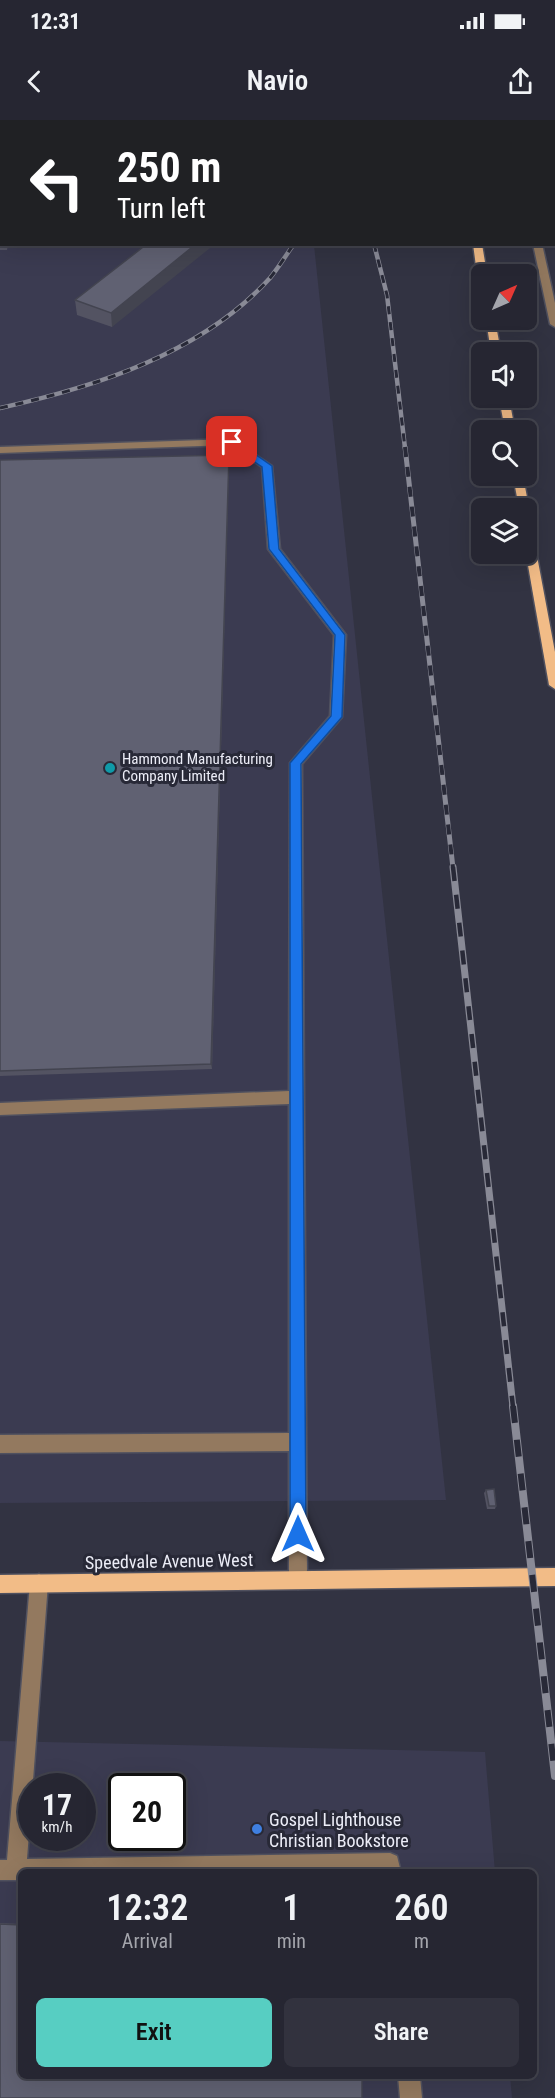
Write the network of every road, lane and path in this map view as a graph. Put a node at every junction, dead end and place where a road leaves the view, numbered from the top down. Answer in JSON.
{"nodes":[{"id":1,"x":477,"y":246,"type":"edge"},
{"id":2,"x":537,"y":246,"type":"edge"},
{"id":3,"x":480,"y":264,"type":"edge"},
{"id":4,"x":555,"y":324,"type":"edge"},
{"id":5,"x":0,"y":450,"type":"edge"},
{"id":6,"x":533,"y":564,"type":"edge"},
{"id":7,"x":555,"y":685,"type":"edge"},
{"id":8,"x":296,"y":1097,"type":"junction"},
{"id":9,"x":0,"y":1109,"type":"edge"},
{"id":10,"x":298,"y":1442,"type":"junction"},
{"id":11,"x":0,"y":1444,"type":"edge"},
{"id":12,"x":555,"y":1577,"type":"edge"},
{"id":13,"x":298,"y":1580,"type":"junction"},
{"id":14,"x":39,"y":1583,"type":"junction"},
{"id":15,"x":0,"y":1584,"type":"edge"},
{"id":16,"x":63,"y":1869,"type":"edge"},
{"id":17,"x":391,"y":1869,"type":"edge"},
{"id":18,"x":8,"y":1870,"type":"edge"},
{"id":19,"x":410,"y":2079,"type":"edge"},
{"id":20,"x":411,"y":2098,"type":"edge"}],
"edges":[{"from":1,"to":3,"type":"main road"},
{"from":2,"to":4,"type":"street"},
{"from":5,"to":8,"type":"street"},
{"from":6,"to":7,"type":"main road"},
{"from":8,"to":9,"type":"street"},
{"from":8,"to":10,"type":"street"},
{"from":10,"to":11,"type":"street"},
{"from":10,"to":13,"type":"street"},
{"from":12,"to":13,"type":"main road","name":"Speedvale Avenue West"},
{"from":13,"to":14,"type":"main road","name":"Speedvale Avenue West"},
{"from":14,"to":15,"type":"main road","name":"Speedvale Avenue West"},
{"from":14,"to":18,"type":"street"},
{"from":16,"to":17,"type":"street"},
{"from":19,"to":20,"type":"street"}]}
